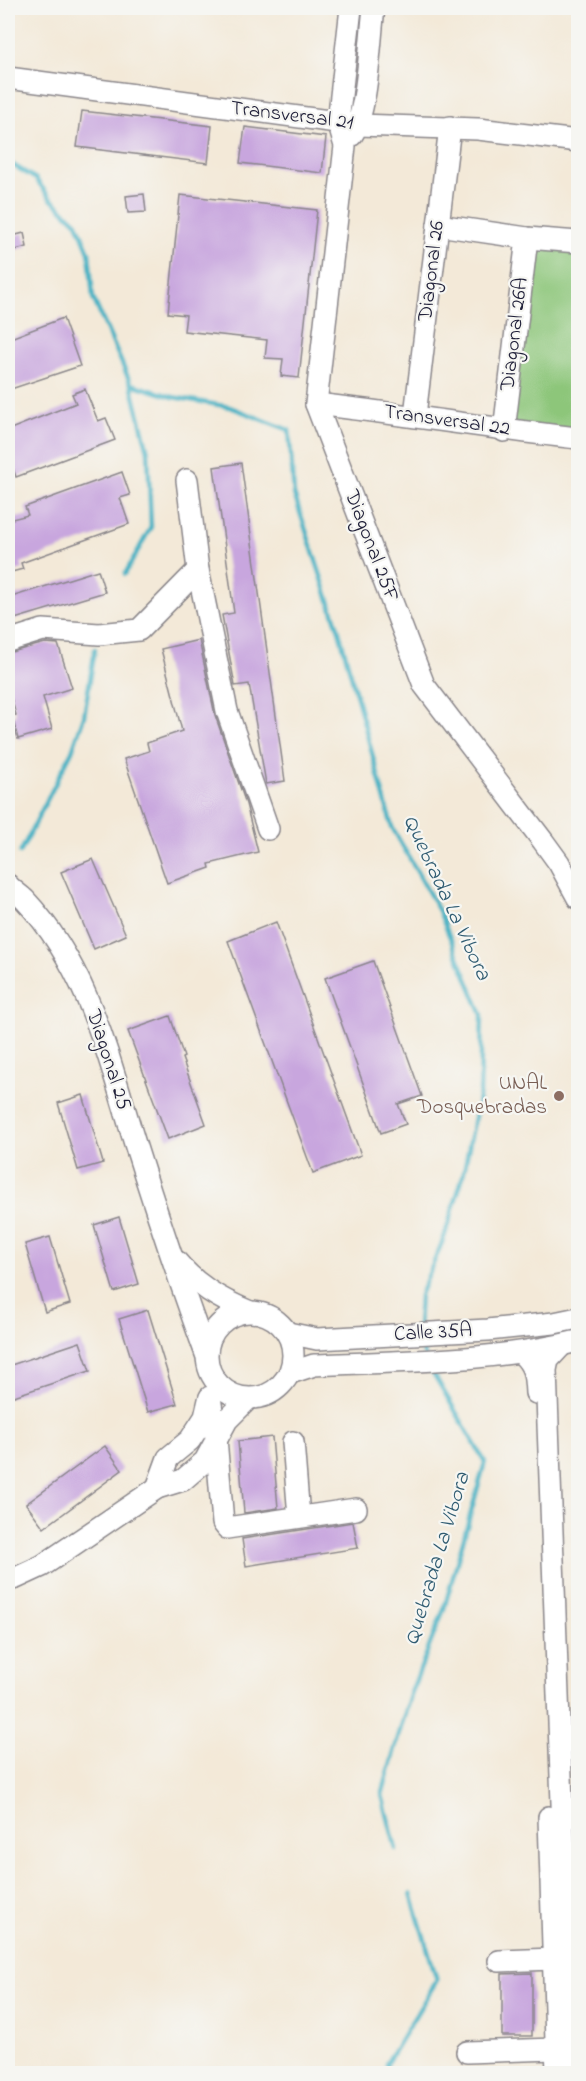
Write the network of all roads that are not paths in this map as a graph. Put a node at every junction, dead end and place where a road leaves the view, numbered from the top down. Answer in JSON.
{"nodes":[{"id":1,"x":351,"y":8,"type":"edge"},
{"id":2,"x":374,"y":8,"type":"edge"},
{"id":3,"x":8,"y":78,"type":"edge"},
{"id":4,"x":348,"y":123,"type":"junction"},
{"id":5,"x":450,"y":127,"type":"junction"},
{"id":6,"x":579,"y":141,"type":"edge"},
{"id":7,"x":438,"y":225,"type":"junction"},
{"id":8,"x":527,"y":238,"type":"junction"},
{"id":9,"x":579,"y":242,"type":"edge"},
{"id":10,"x":316,"y":404,"type":"junction"},
{"id":11,"x":415,"y":415,"type":"junction"},
{"id":12,"x":504,"y":431,"type":"junction"},
{"id":13,"x":579,"y":438,"type":"edge"},
{"id":14,"x":187,"y":480,"type":"dead end"},
{"id":15,"x":198,"y":570,"type":"junction"},
{"id":16,"x":8,"y":641,"type":"edge"},
{"id":17,"x":268,"y":829,"type":"dead end"},
{"id":18,"x":10,"y":888,"type":"edge"},
{"id":19,"x":579,"y":898,"type":"edge"},
{"id":20,"x":171,"y":1256,"type":"junction"},
{"id":21,"x":248,"y":1311,"type":"junction"},
{"id":22,"x":579,"y":1318,"type":"edge"},
{"id":23,"x":288,"y":1333,"type":"junction"},
{"id":24,"x":570,"y":1344,"type":"edge"},
{"id":25,"x":522,"y":1354,"type":"junction"},
{"id":26,"x":207,"y":1361,"type":"junction"},
{"id":27,"x":290,"y":1373,"type":"junction"},
{"id":28,"x":210,"y":1397,"type":"junction"},
{"id":29,"x":248,"y":1399,"type":"junction"},
{"id":30,"x":216,"y":1438,"type":"junction"},
{"id":31,"x":293,"y":1442,"type":"dead end"},
{"id":32,"x":157,"y":1488,"type":"junction"},
{"id":33,"x":356,"y":1509,"type":"dead end"},
{"id":34,"x":299,"y":1517,"type":"junction"},
{"id":35,"x":8,"y":1580,"type":"edge"},
{"id":36,"x":563,"y":1779,"type":"edge"},
{"id":37,"x":572,"y":1870,"type":"edge"},
{"id":38,"x":567,"y":1960,"type":"edge"},
{"id":39,"x":499,"y":1961,"type":"dead end"},
{"id":40,"x":569,"y":2049,"type":"edge"},
{"id":41,"x":467,"y":2052,"type":"dead end"},
{"id":42,"x":557,"y":2073,"type":"edge"},
{"id":43,"x":572,"y":2073,"type":"edge"}],
"edges":[{"from":1,"to":4,"type":"street","name":"Diagonal 25F"},
{"from":2,"to":4,"type":"street","name":"Diagonal 25F"},
{"from":3,"to":4,"type":"street","name":"Transversal 21"},
{"from":4,"to":5,"type":"street","name":"Transversal 21"},
{"from":4,"to":10,"type":"street","name":"Diagonal 25F"},
{"from":5,"to":6,"type":"street","name":"Transversal 21"},
{"from":5,"to":7,"type":"street","name":"Diagonal 26"},
{"from":7,"to":8,"type":"street"},
{"from":7,"to":11,"type":"street","name":"Diagonal 26"},
{"from":8,"to":9,"type":"street"},
{"from":8,"to":12,"type":"street","name":"Diagonal 26A"},
{"from":10,"to":11,"type":"street","name":"Transversal 22"},
{"from":10,"to":19,"type":"street","name":"Diagonal 25F"},
{"from":11,"to":12,"type":"street","name":"Transversal 22"},
{"from":12,"to":13,"type":"street","name":"Transversal 22"},
{"from":14,"to":15,"type":"street"},
{"from":15,"to":16,"type":"street"},
{"from":15,"to":17,"type":"street"},
{"from":18,"to":20,"type":"street","name":"Diagonal 25"},
{"from":20,"to":21,"type":"street","name":"Diagonal 25"},
{"from":20,"to":26,"type":"street","name":"Diagonal 25"},
{"from":21,"to":23,"type":"street"},
{"from":21,"to":26,"type":"street"},
{"from":22,"to":23,"type":"street","name":"Calle 35A"},
{"from":23,"to":27,"type":"street"},
{"from":24,"to":25,"type":"street","name":"Calle 35A"},
{"from":24,"to":36,"type":"street"},
{"from":25,"to":27,"type":"street","name":"Calle 35A"},
{"from":25,"to":36,"type":"street"},
{"from":26,"to":28,"type":"street","name":"Diagonal 25"},
{"from":26,"to":29,"type":"street"},
{"from":27,"to":29,"type":"street"},
{"from":28,"to":30,"type":"street"},
{"from":28,"to":32,"type":"street","name":"Diagonal 25"},
{"from":29,"to":30,"type":"street"},
{"from":30,"to":32,"type":"street"},
{"from":30,"to":34,"type":"street"},
{"from":31,"to":34,"type":"street"},
{"from":32,"to":35,"type":"street"},
{"from":33,"to":34,"type":"street"},
{"from":36,"to":37,"type":"street"},
{"from":36,"to":38,"type":"street"},
{"from":37,"to":38,"type":"street"},
{"from":38,"to":39,"type":"street"},
{"from":38,"to":40,"type":"street"},
{"from":40,"to":41,"type":"street"},
{"from":40,"to":42,"type":"street"},
{"from":40,"to":43,"type":"street"}]}
